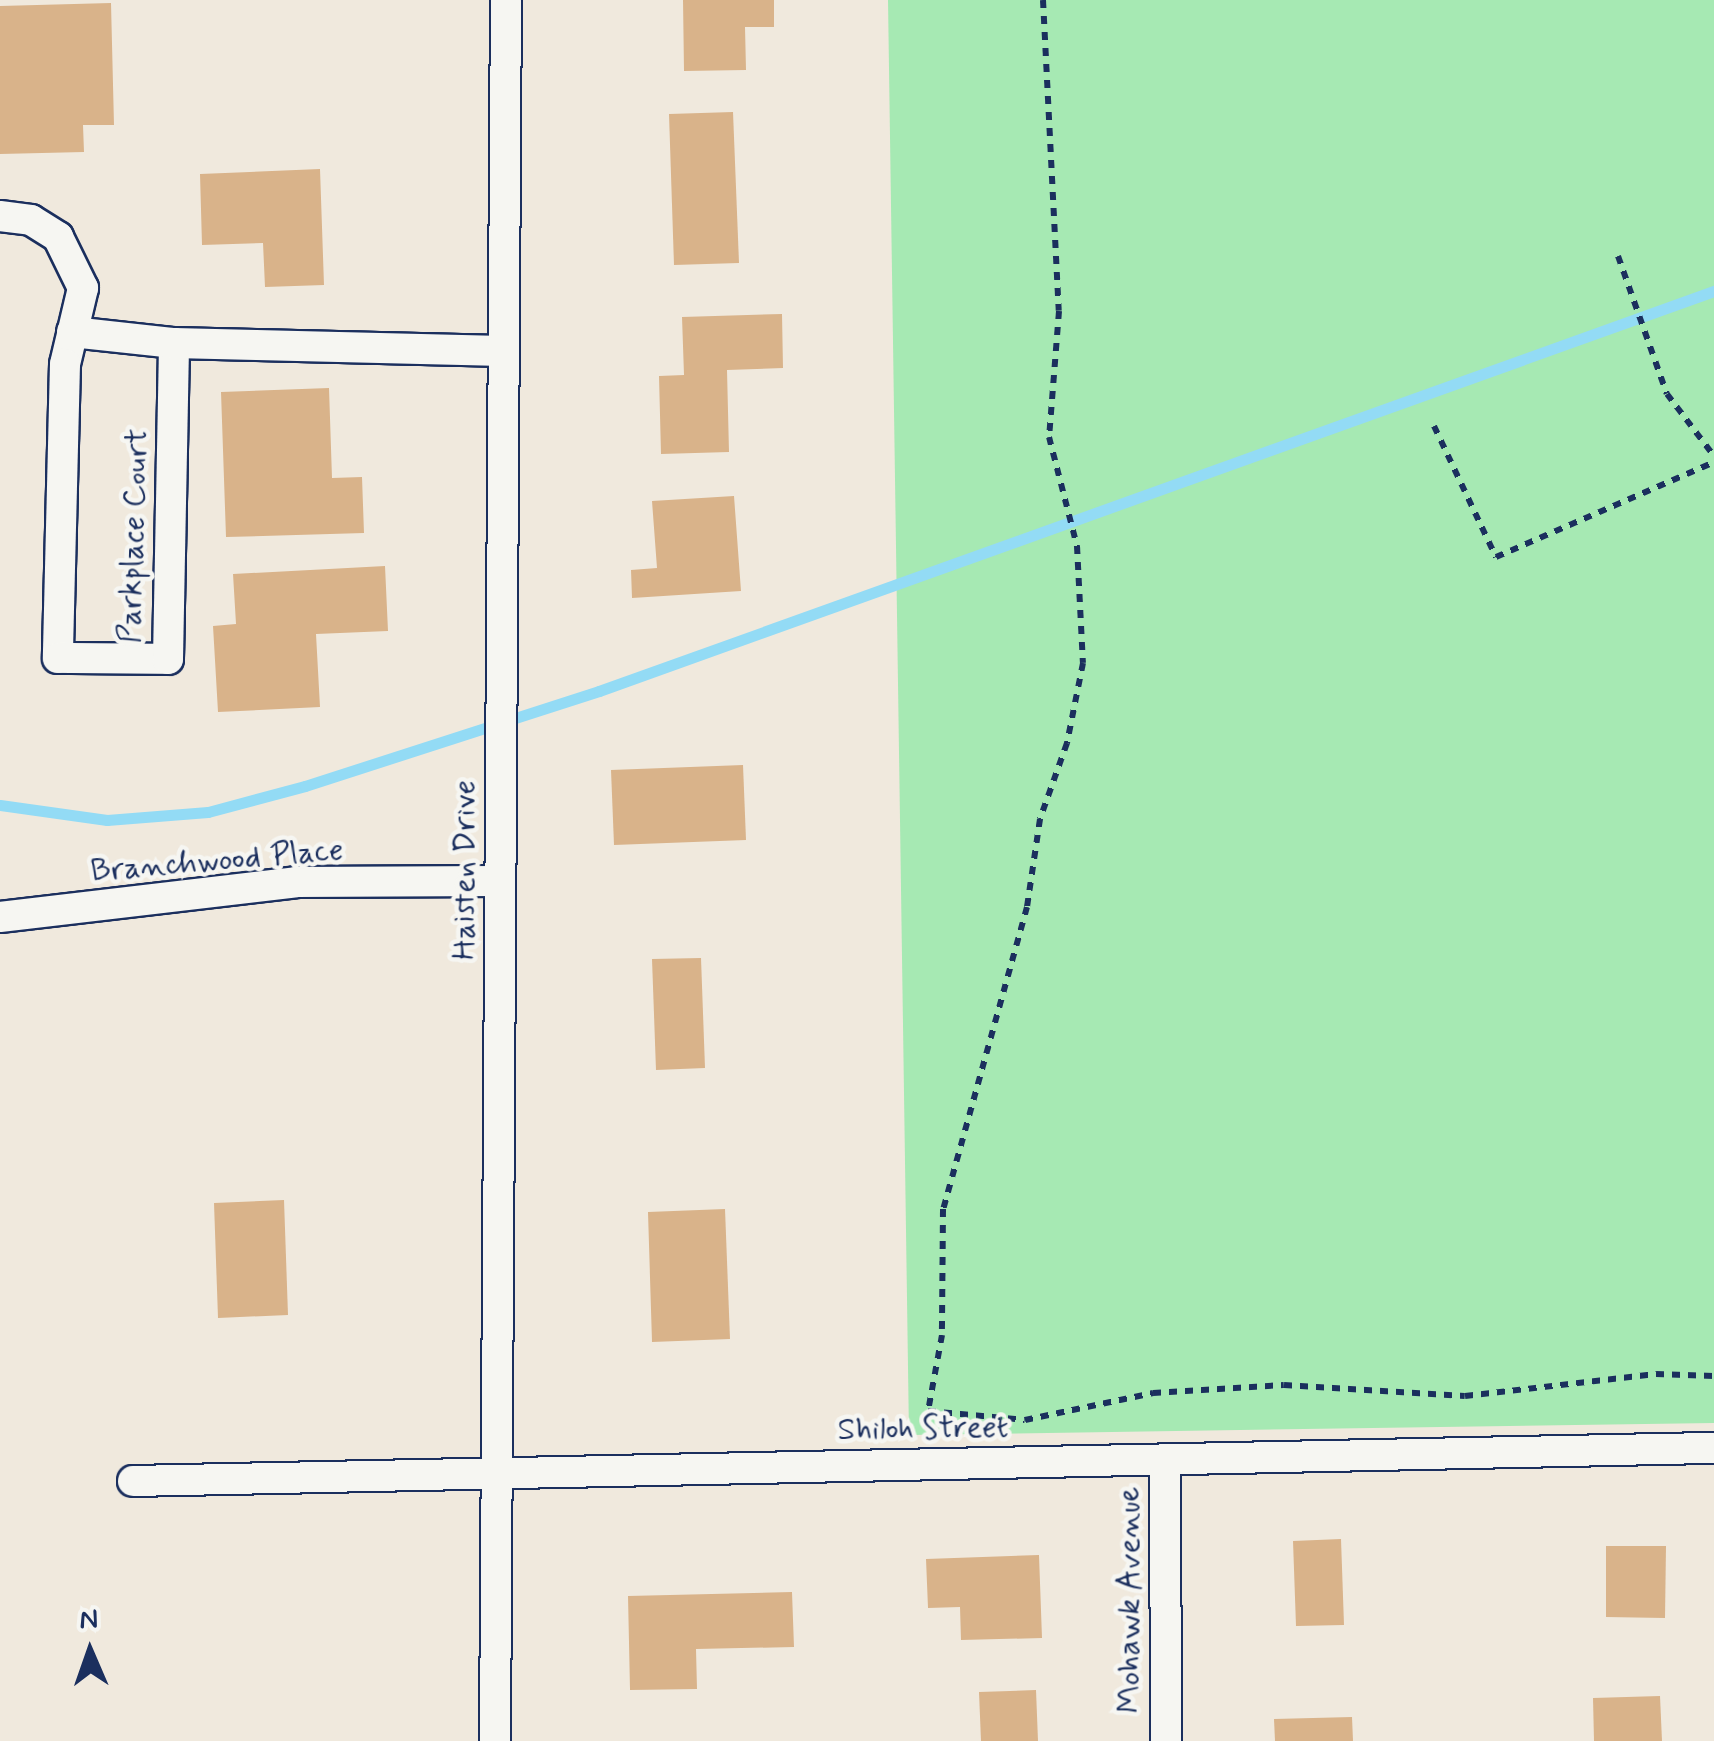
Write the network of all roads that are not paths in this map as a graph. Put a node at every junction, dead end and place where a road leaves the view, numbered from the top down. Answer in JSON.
{"nodes":[{"id":1,"x":506,"y":0,"type":"edge"},
{"id":2,"x":0,"y":216,"type":"edge"},
{"id":3,"x":72,"y":332,"type":"junction"},
{"id":4,"x":174,"y":343,"type":"junction"},
{"id":5,"x":503,"y":351,"type":"junction"},
{"id":6,"x":500,"y":882,"type":"junction"},
{"id":7,"x":0,"y":917,"type":"edge"},
{"id":8,"x":1714,"y":1448,"type":"edge"},
{"id":9,"x":1165,"y":1458,"type":"junction"},
{"id":10,"x":497,"y":1473,"type":"junction"},
{"id":11,"x":133,"y":1481,"type":"dead end"},
{"id":12,"x":495,"y":1741,"type":"edge"},
{"id":13,"x":1166,"y":1741,"type":"edge"}],
"edges":[{"from":1,"to":5,"type":"street","name":"Haisten Drive"},
{"from":2,"to":3,"type":"street","name":"Parkplace Court"},
{"from":3,"to":4,"type":"street"},
{"from":3,"to":4,"type":"street","name":"Parkplace Court"},
{"from":4,"to":5,"type":"street"},
{"from":5,"to":6,"type":"street","name":"Haisten Drive"},
{"from":6,"to":7,"type":"street","name":"Branchwood Place"},
{"from":6,"to":10,"type":"street","name":"Haisten Drive"},
{"from":8,"to":9,"type":"street","name":"Shiloh Street"},
{"from":9,"to":10,"type":"street","name":"Shiloh Street"},
{"from":9,"to":13,"type":"street","name":"Mohawk Avenue"},
{"from":10,"to":11,"type":"street","name":"Shiloh Street"},
{"from":10,"to":12,"type":"street","name":"Haisten Drive"}]}
